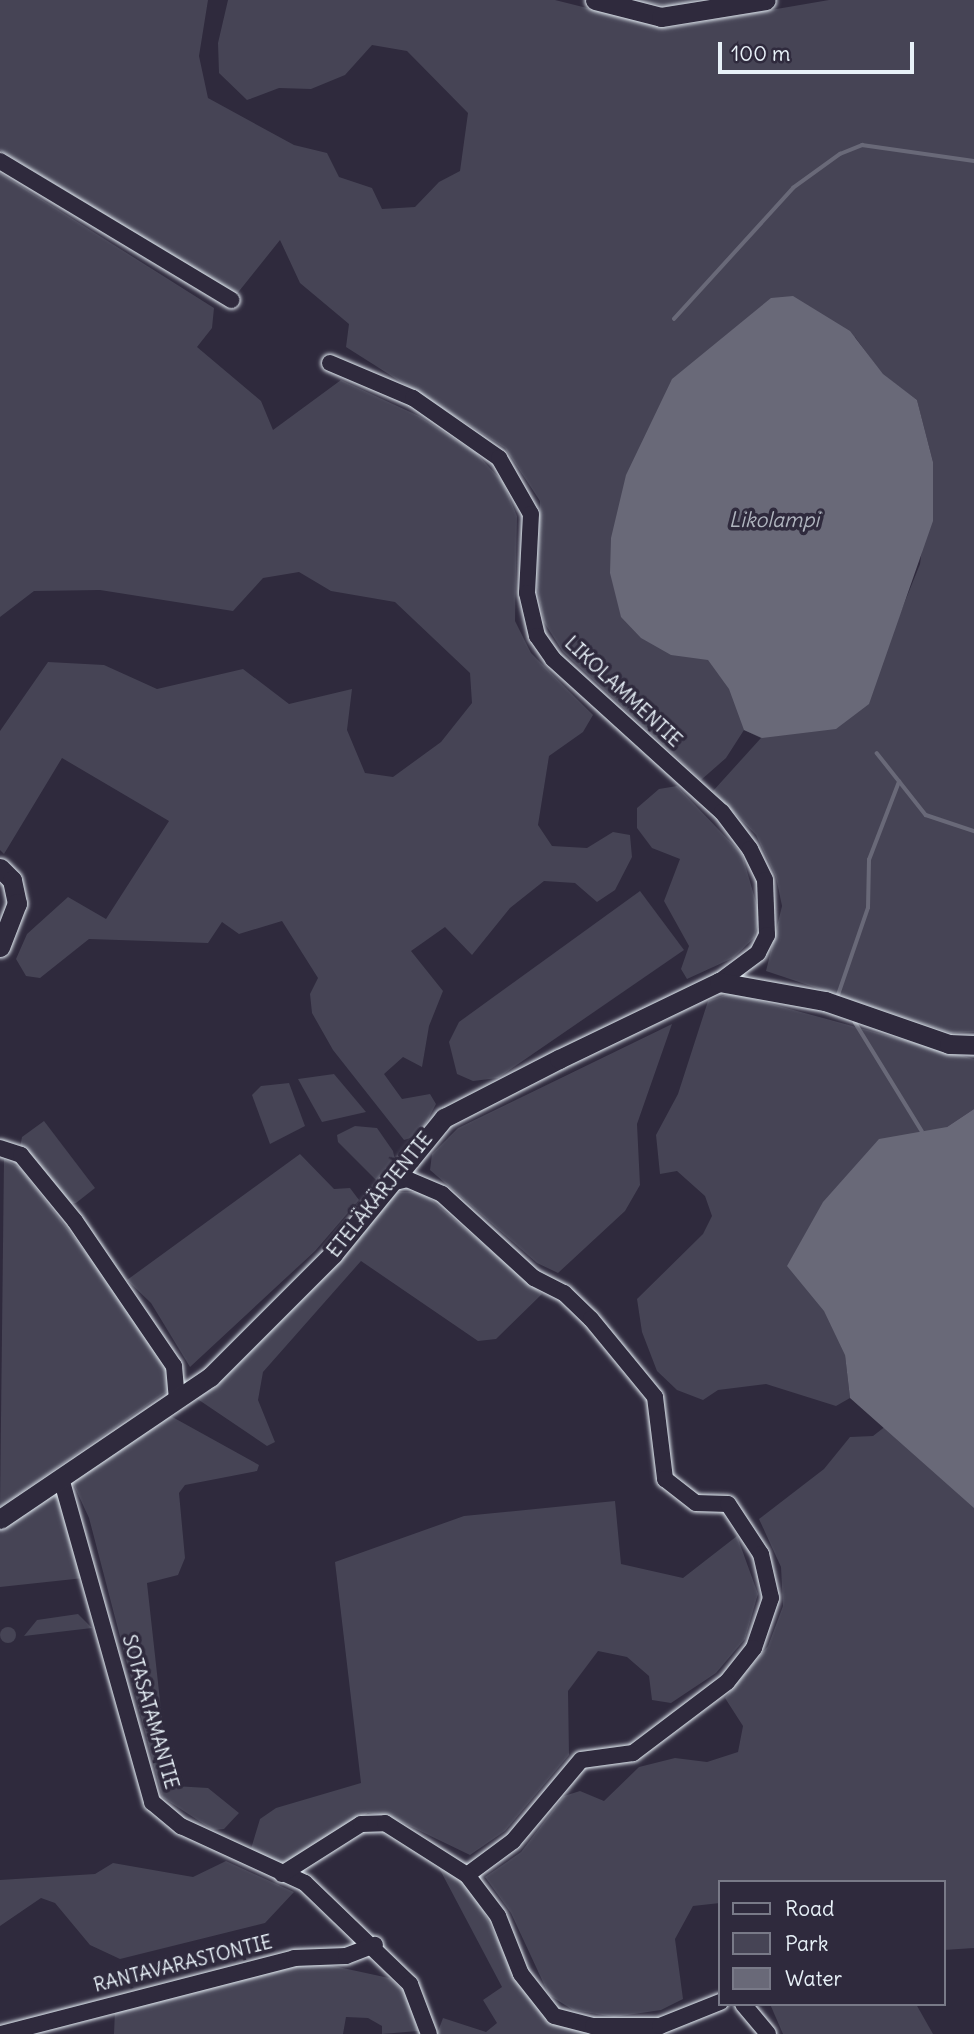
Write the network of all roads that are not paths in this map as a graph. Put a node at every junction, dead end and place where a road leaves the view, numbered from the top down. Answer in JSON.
{"nodes":[{"id":1,"x":595,"y":0,"type":"edge"},
{"id":2,"x":766,"y":0,"type":"edge"},
{"id":3,"x":0,"y":161,"type":"edge"},
{"id":4,"x":231,"y":300,"type":"dead end"},
{"id":5,"x":330,"y":363,"type":"dead end"},
{"id":6,"x":0,"y":868,"type":"edge"},
{"id":7,"x":0,"y":947,"type":"edge"},
{"id":8,"x":719,"y":982,"type":"junction"},
{"id":9,"x":974,"y":1045,"type":"edge"},
{"id":10,"x":0,"y":1148,"type":"edge"},
{"id":11,"x":387,"y":1184,"type":"junction"},
{"id":12,"x":177,"y":1399,"type":"junction"},
{"id":13,"x":61,"y":1478,"type":"junction"},
{"id":14,"x":0,"y":1519,"type":"edge"},
{"id":15,"x":282,"y":1874,"type":"junction"},
{"id":16,"x":467,"y":1875,"type":"junction"},
{"id":17,"x":374,"y":1945,"type":"junction"},
{"id":18,"x":718,"y":2003,"type":"edge"},
{"id":19,"x":745,"y":2006,"type":"edge"},
{"id":20,"x":1,"y":2034,"type":"edge"},
{"id":21,"x":429,"y":2034,"type":"edge"},
{"id":22,"x":768,"y":2034,"type":"edge"}],
"edges":[{"from":1,"to":2,"type":"street"},
{"from":3,"to":4,"type":"street"},
{"from":5,"to":8,"type":"street","name":"LIKOLAMMENTIE"},
{"from":6,"to":7,"type":"street"},
{"from":8,"to":9,"type":"street"},
{"from":8,"to":11,"type":"street","name":"ETELÄKÄRJENTIE"},
{"from":10,"to":12,"type":"street"},
{"from":11,"to":12,"type":"street","name":"ETELÄKÄRJENTIE"},
{"from":11,"to":16,"type":"street"},
{"from":12,"to":13,"type":"street","name":"ETELÄKÄRJENTIE"},
{"from":13,"to":14,"type":"street","name":"ETELÄKÄRJENTIE"},
{"from":13,"to":15,"type":"street","name":"SOTASATAMANTIE"},
{"from":15,"to":16,"type":"street"},
{"from":15,"to":17,"type":"street","name":"SOTASATAMANTIE"},
{"from":16,"to":18,"type":"street"},
{"from":17,"to":20,"type":"street","name":"RANTAVARASTONTIE"},
{"from":17,"to":21,"type":"street","name":"SOTASATAMANTIE"},
{"from":19,"to":22,"type":"street"}]}
